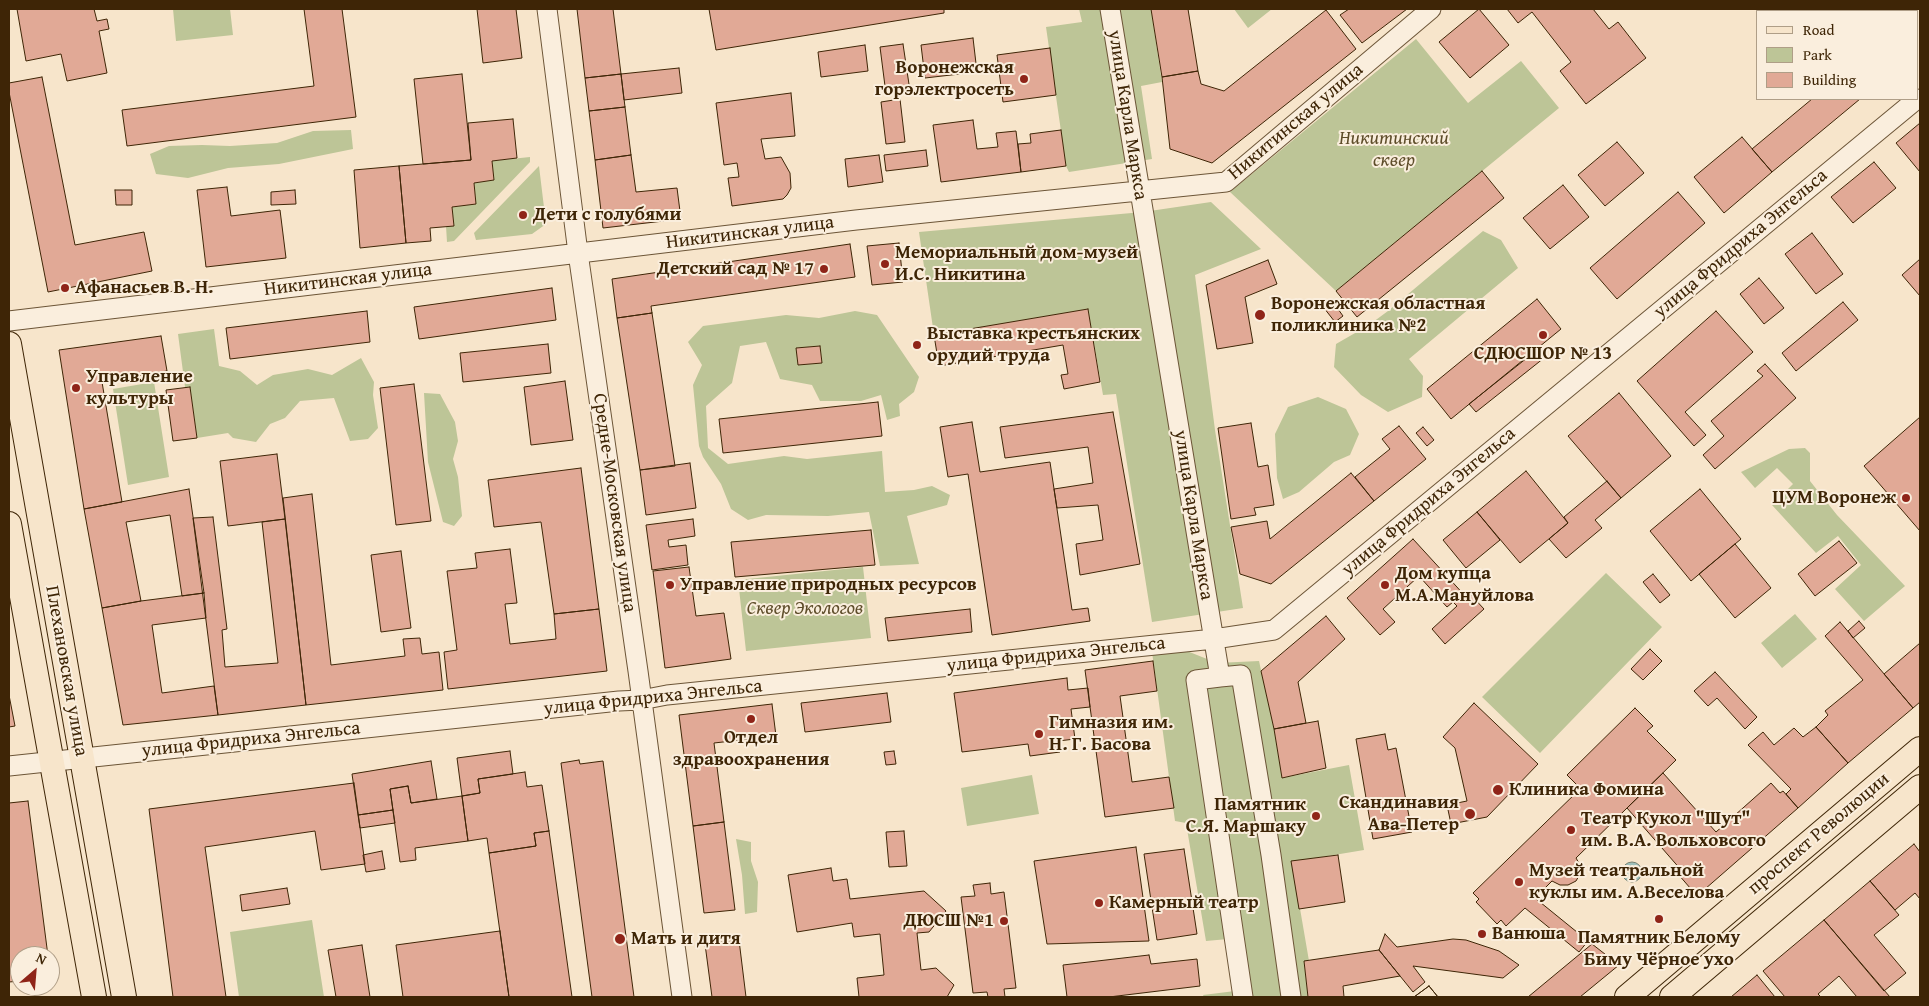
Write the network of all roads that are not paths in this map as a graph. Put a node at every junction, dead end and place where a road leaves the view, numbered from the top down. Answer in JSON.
{"nodes":[{"id":1,"x":547,"y":9,"type":"edge"},
{"id":2,"x":1110,"y":9,"type":"edge"},
{"id":3,"x":1431,"y":9,"type":"edge"},
{"id":4,"x":1916,"y":100,"type":"edge"},
{"id":5,"x":1140,"y":190,"type":"junction"},
{"id":6,"x":578,"y":253,"type":"junction"},
{"id":7,"x":9,"y":321,"type":"edge"},
{"id":8,"x":9,"y":344,"type":"edge"},
{"id":9,"x":9,"y":524,"type":"edge"},
{"id":10,"x":1214,"y":639,"type":"junction"},
{"id":11,"x":1220,"y":677,"type":"junction"},
{"id":12,"x":641,"y":700,"type":"junction"},
{"id":13,"x":1920,"y":749,"type":"edge"},
{"id":14,"x":82,"y":758,"type":"junction"},
{"id":15,"x":51,"y":762,"type":"junction"},
{"id":16,"x":9,"y":766,"type":"edge"},
{"id":17,"x":1920,"y":787,"type":"edge"},
{"id":18,"x":94,"y":997,"type":"edge"},
{"id":19,"x":124,"y":997,"type":"edge"},
{"id":20,"x":682,"y":997,"type":"edge"},
{"id":21,"x":1243,"y":997,"type":"edge"},
{"id":22,"x":1291,"y":997,"type":"edge"},
{"id":23,"x":1627,"y":997,"type":"edge"},
{"id":24,"x":1672,"y":997,"type":"edge"}],
"edges":[{"from":1,"to":6,"type":"street","name":"Средне-Московская улица"},
{"from":2,"to":5,"type":"street","name":"улица Карла Маркса"},
{"from":3,"to":5,"type":"street","name":"Никитинская улица"},
{"from":4,"to":10,"type":"street","name":"улица Фридриха Энгельса"},
{"from":5,"to":6,"type":"street","name":"Никитинская улица"},
{"from":5,"to":10,"type":"street","name":"улица Карла Маркса"},
{"from":6,"to":7,"type":"street","name":"Никитинская улица"},
{"from":6,"to":12,"type":"street","name":"Средне-Московская улица"},
{"from":8,"to":14,"type":"main road","name":"Плехановская улица"},
{"from":9,"to":15,"type":"main road","name":"Плехановская улица"},
{"from":10,"to":11,"type":"street","name":"улица Карла Маркса"},
{"from":10,"to":12,"type":"street","name":"улица Фридриха Энгельса"},
{"from":11,"to":21,"type":"street"},
{"from":11,"to":22,"type":"street"},
{"from":12,"to":14,"type":"street","name":"улица Фридриха Энгельса"},
{"from":12,"to":20,"type":"street","name":"Средне-Московская улица"},
{"from":13,"to":23,"type":"main road","name":"проспект Революции"},
{"from":14,"to":15,"type":"street","name":"улица Фридриха Энгельса"},
{"from":14,"to":19,"type":"main road","name":"Плехановская улица"},
{"from":15,"to":16,"type":"street","name":"улица Фридриха Энгельса"},
{"from":15,"to":18,"type":"main road","name":"Плехановская улица"},
{"from":17,"to":24,"type":"main road","name":"проспект Революции"}]}
